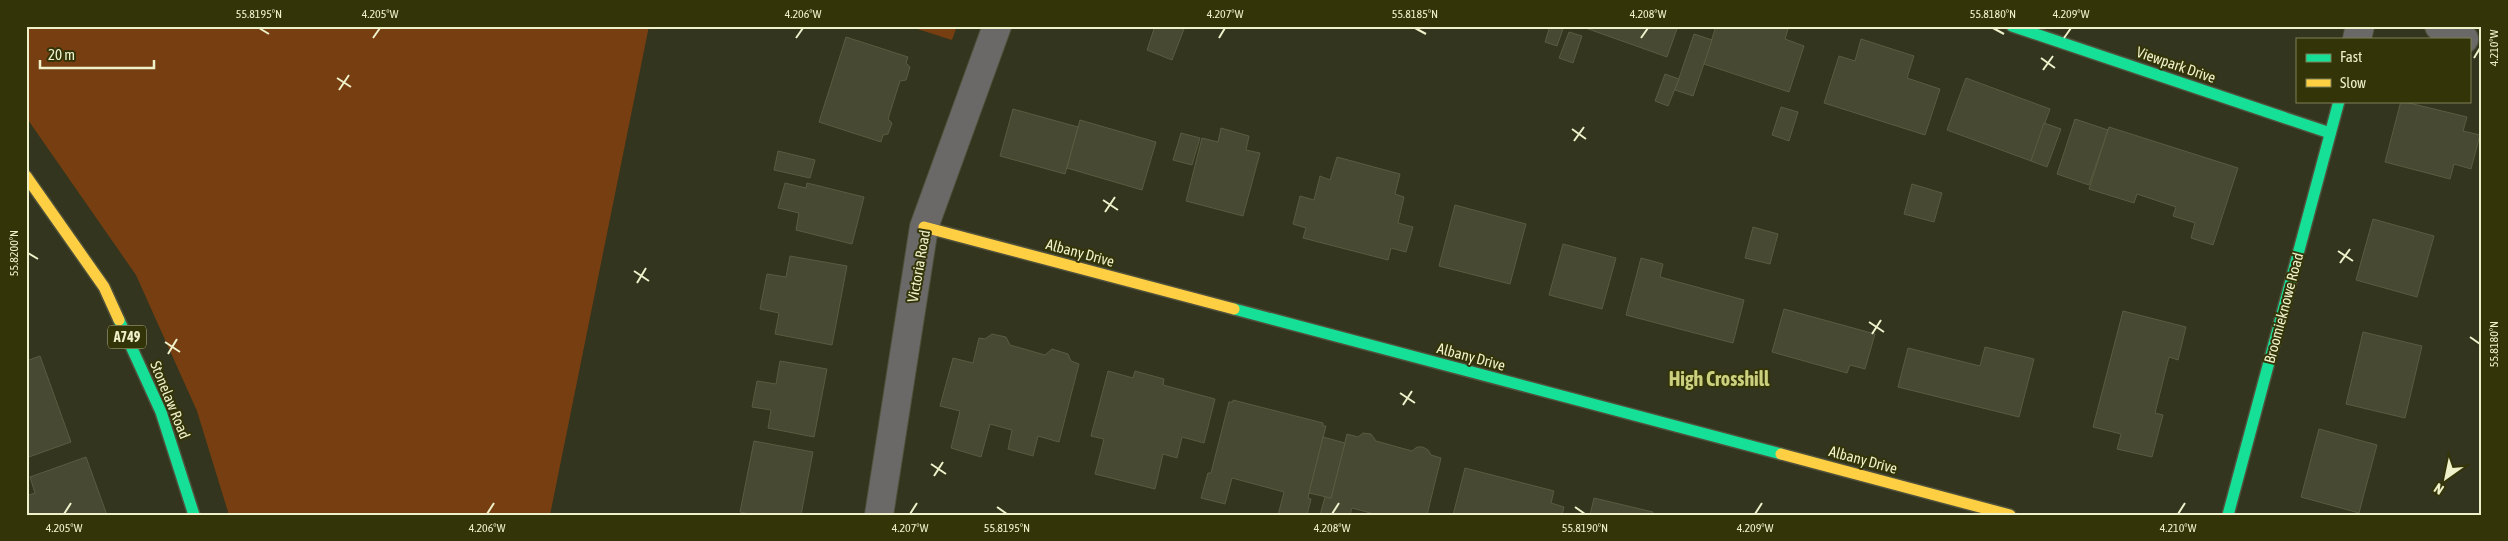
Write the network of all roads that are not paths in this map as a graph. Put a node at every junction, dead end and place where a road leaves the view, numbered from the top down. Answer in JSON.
{"nodes":[{"id":1,"x":997,"y":26,"type":"edge"},
{"id":2,"x":2012,"y":26,"type":"edge"},
{"id":3,"x":2439,"y":26,"type":"edge"},
{"id":4,"x":2462,"y":38,"type":"edge"},
{"id":5,"x":2470,"y":42,"type":"edge"},
{"id":6,"x":2482,"y":48,"type":"edge"},
{"id":7,"x":2339,"y":102,"type":"edge"},
{"id":8,"x":2330,"y":133,"type":"junction"},
{"id":9,"x":26,"y":176,"type":"edge"},
{"id":10,"x":924,"y":228,"type":"junction"},
{"id":11,"x":194,"y":515,"type":"edge"},
{"id":12,"x":879,"y":515,"type":"edge"},
{"id":13,"x":2010,"y":515,"type":"edge"},
{"id":14,"x":2228,"y":515,"type":"edge"}],
"edges":[{"from":1,"to":10,"type":"street","name":"Victoria Road"},
{"from":2,"to":8,"type":"street","name":"Viewpark Drive"},
{"from":3,"to":4,"type":"street"},
{"from":5,"to":6,"type":"street"},
{"from":7,"to":8,"type":"street","name":"Broomieknowe Road"},
{"from":8,"to":14,"type":"street","name":"Broomieknowe Road"},
{"from":9,"to":11,"type":"street","name":"Stonelaw Road","number":"A749"},
{"from":10,"to":12,"type":"street","name":"Victoria Road"},
{"from":10,"to":13,"type":"street","name":"Albany Drive"}]}
